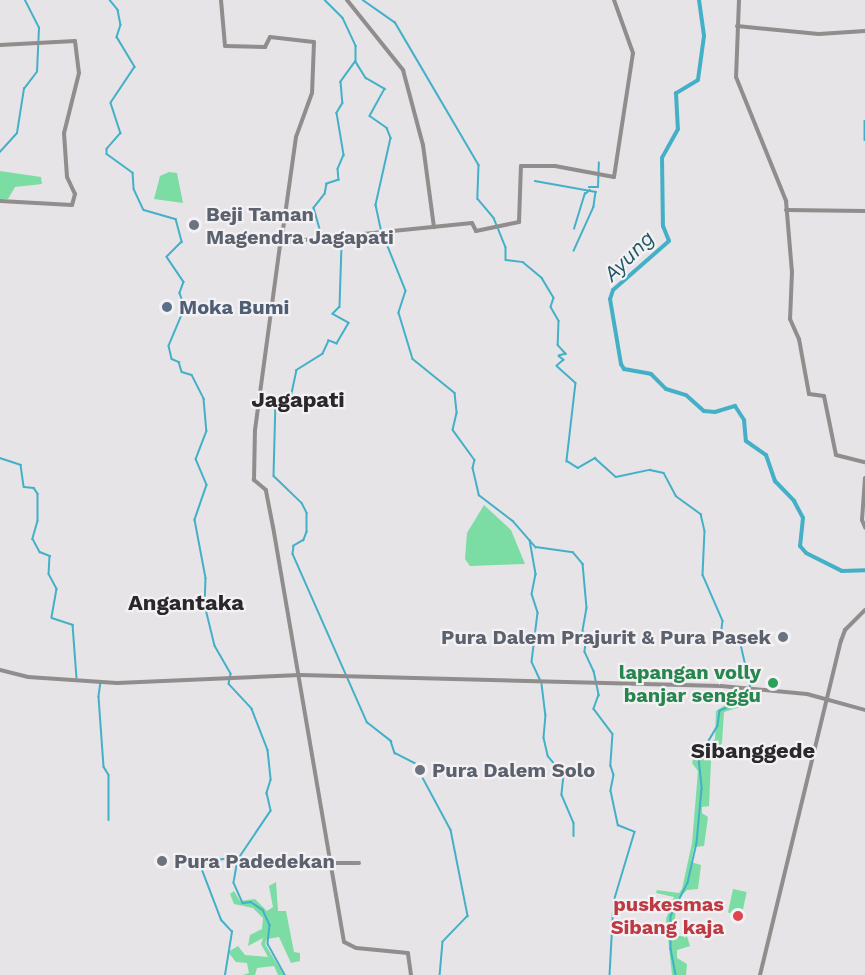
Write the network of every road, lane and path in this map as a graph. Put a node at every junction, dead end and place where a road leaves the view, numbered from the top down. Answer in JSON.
{"nodes":[{"id":1,"x":221,"y":0,"type":"edge"},
{"id":2,"x":347,"y":0,"type":"edge"},
{"id":3,"x":614,"y":0,"type":"edge"},
{"id":4,"x":739,"y":0,"type":"edge"},
{"id":5,"x":737,"y":26,"type":"junction"},
{"id":6,"x":865,"y":32,"type":"edge"},
{"id":7,"x":0,"y":45,"type":"edge"},
{"id":8,"x":0,"y":201,"type":"edge"},
{"id":9,"x":786,"y":210,"type":"junction"},
{"id":10,"x":865,"y":211,"type":"edge"},
{"id":11,"x":434,"y":227,"type":"junction"},
{"id":12,"x":281,"y":244,"type":"junction"},
{"id":13,"x":865,"y":462,"type":"edge"},
{"id":14,"x":865,"y":478,"type":"edge"},
{"id":15,"x":864,"y":514,"type":"edge"},
{"id":16,"x":865,"y":527,"type":"edge"},
{"id":17,"x":865,"y":610,"type":"edge"},
{"id":18,"x":0,"y":670,"type":"edge"},
{"id":19,"x":300,"y":675,"type":"junction"},
{"id":20,"x":827,"y":699,"type":"junction"},
{"id":21,"x":865,"y":710,"type":"edge"},
{"id":22,"x":332,"y":863,"type":"junction"},
{"id":23,"x":359,"y":863,"type":"dead end"},
{"id":24,"x":411,"y":975,"type":"edge"},
{"id":25,"x":760,"y":975,"type":"edge"}],
"edges":[{"from":1,"to":12,"type":"main road"},
{"from":2,"to":11,"type":"main road"},
{"from":3,"to":11,"type":"main road"},
{"from":4,"to":5,"type":"main road"},
{"from":5,"to":6,"type":"main road"},
{"from":5,"to":9,"type":"main road"},
{"from":7,"to":8,"type":"main road"},
{"from":9,"to":10,"type":"main road"},
{"from":9,"to":13,"type":"main road"},
{"from":11,"to":12,"type":"main road"},
{"from":12,"to":19,"type":"main road"},
{"from":14,"to":15,"type":"main road"},
{"from":15,"to":16,"type":"main road"},
{"from":17,"to":20,"type":"main road"},
{"from":18,"to":19,"type":"main road"},
{"from":19,"to":20,"type":"main road"},
{"from":19,"to":22,"type":"main road"},
{"from":20,"to":21,"type":"main road"},
{"from":20,"to":25,"type":"main road"},
{"from":22,"to":23,"type":"main road"},
{"from":22,"to":24,"type":"main road"}]}
